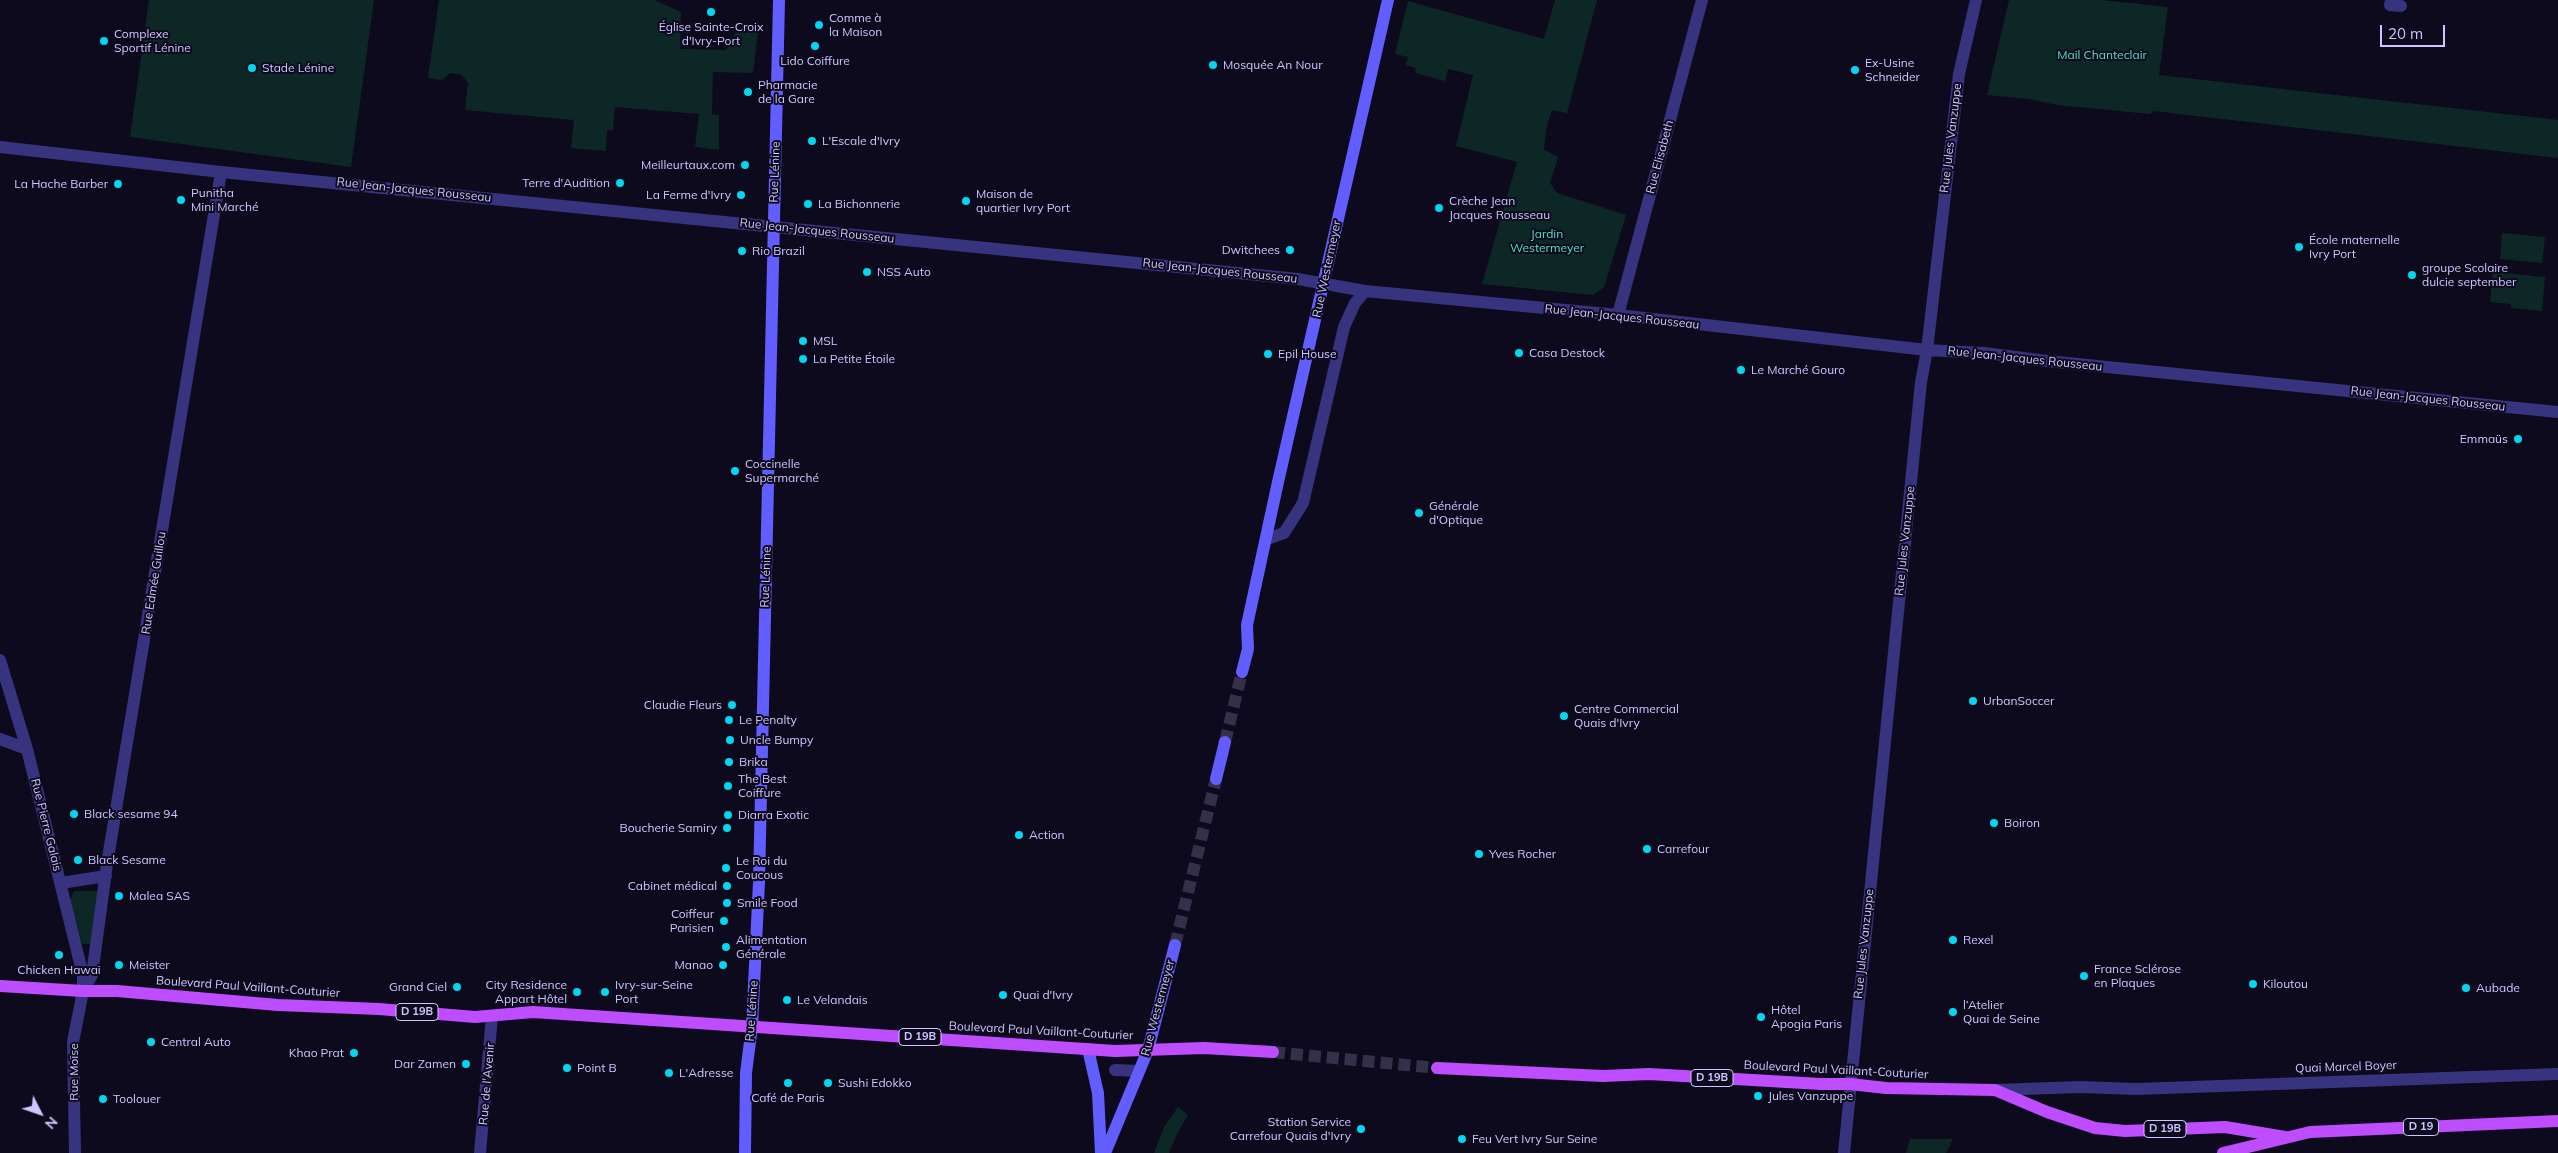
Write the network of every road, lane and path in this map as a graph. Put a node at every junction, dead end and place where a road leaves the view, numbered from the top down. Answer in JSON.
{"nodes":[{"id":1,"x":779,"y":0,"type":"edge"},
{"id":2,"x":1388,"y":0,"type":"edge"},
{"id":3,"x":1702,"y":0,"type":"edge"},
{"id":4,"x":1976,"y":0,"type":"edge"},
{"id":5,"x":0,"y":147,"type":"edge"},
{"id":6,"x":221,"y":172,"type":"junction"},
{"id":7,"x":774,"y":227,"type":"junction"},
{"id":8,"x":1322,"y":284,"type":"junction"},
{"id":9,"x":1365,"y":291,"type":"junction"},
{"id":10,"x":1618,"y":315,"type":"junction"},
{"id":11,"x":1927,"y":350,"type":"junction"},
{"id":12,"x":2558,"y":412,"type":"edge"},
{"id":13,"x":1267,"y":539,"type":"junction"},
{"id":14,"x":0,"y":660,"type":"edge"},
{"id":15,"x":1242,"y":672,"type":"tunnel mouth"},
{"id":16,"x":0,"y":739,"type":"edge"},
{"id":17,"x":1225,"y":742,"type":"tunnel mouth"},
{"id":18,"x":27,"y":749,"type":"junction"},
{"id":19,"x":1216,"y":779,"type":"tunnel mouth"},
{"id":20,"x":106,"y":876,"type":"junction"},
{"id":21,"x":62,"y":883,"type":"junction"},
{"id":22,"x":1175,"y":945,"type":"tunnel mouth"},
{"id":23,"x":0,"y":986,"type":"edge"},
{"id":24,"x":83,"y":991,"type":"junction"},
{"id":25,"x":492,"y":1016,"type":"junction"},
{"id":26,"x":752,"y":1026,"type":"junction"},
{"id":27,"x":1088,"y":1049,"type":"junction"},
{"id":28,"x":1148,"y":1050,"type":"junction"},
{"id":29,"x":1273,"y":1052,"type":"tunnel mouth"},
{"id":30,"x":1437,"y":1068,"type":"tunnel mouth"},
{"id":31,"x":1115,"y":1070,"type":"dead end"},
{"id":32,"x":1138,"y":1071,"type":"junction"},
{"id":33,"x":2558,"y":1074,"type":"edge"},
{"id":34,"x":1850,"y":1084,"type":"junction"},
{"id":35,"x":2136,"y":1089,"type":"joint"},
{"id":36,"x":1995,"y":1090,"type":"junction"},
{"id":37,"x":2558,"y":1121,"type":"edge"},
{"id":38,"x":2285,"y":1137,"type":"junction"},
{"id":39,"x":75,"y":1153,"type":"edge"},
{"id":40,"x":480,"y":1153,"type":"edge"},
{"id":41,"x":745,"y":1153,"type":"edge"},
{"id":42,"x":1101,"y":1153,"type":"edge"},
{"id":43,"x":1105,"y":1153,"type":"edge"},
{"id":44,"x":1844,"y":1153,"type":"edge"},
{"id":45,"x":2223,"y":1153,"type":"edge"}],
"edges":[{"from":1,"to":7,"type":"main road","name":"Rue Lénine"},
{"from":2,"to":8,"type":"main road","name":"Rue Westermeyer"},
{"from":3,"to":10,"type":"street","name":"Rue Elisabeth"},
{"from":4,"to":11,"type":"street","name":"Rue Jules Vanzuppe"},
{"from":5,"to":6,"type":"street","name":"Rue Jean-Jacques Rousseau"},
{"from":6,"to":7,"type":"street","name":"Rue Jean-Jacques Rousseau"},
{"from":6,"to":20,"type":"street","name":"Rue Edmée Guillou"},
{"from":7,"to":8,"type":"street","name":"Rue Jean-Jacques Rousseau"},
{"from":7,"to":26,"type":"main road","name":"Rue Lénine"},
{"from":8,"to":9,"type":"street","name":"Rue Jean-Jacques Rousseau"},
{"from":8,"to":13,"type":"main road","name":"Rue Westermeyer"},
{"from":9,"to":10,"type":"street","name":"Rue Jean-Jacques Rousseau"},
{"from":9,"to":13,"type":"street"},
{"from":10,"to":11,"type":"street","name":"Rue Jean-Jacques Rousseau"},
{"from":11,"to":12,"type":"street","name":"Rue Jean-Jacques Rousseau"},
{"from":11,"to":34,"type":"street","name":"Rue Jules Vanzuppe"},
{"from":13,"to":15,"type":"main road","name":"Rue Westermeyer"},
{"from":14,"to":18,"type":"street","name":"Rue Pierre Galais"},
{"from":16,"to":18,"type":"street"},
{"from":17,"to":19,"type":"main road"},
{"from":18,"to":21,"type":"street","name":"Rue Pierre Galais"},
{"from":20,"to":21,"type":"street"},
{"from":20,"to":24,"type":"street","name":"Rue Edmée Guillou"},
{"from":21,"to":24,"type":"street","name":"Rue Pierre Galais"},
{"from":22,"to":28,"type":"main road","name":"Rue Westermeyer"},
{"from":23,"to":24,"type":"main road","name":"Boulevard Paul Vaillant-Couturier","number":"D 19B"},
{"from":24,"to":25,"type":"main road","name":"Boulevard Paul Vaillant-Couturier","number":"D 19B"},
{"from":24,"to":39,"type":"street","name":"Rue Moïse"},
{"from":25,"to":26,"type":"main road","name":"Boulevard Paul Vaillant-Couturier","number":"D 19B"},
{"from":25,"to":40,"type":"street","name":"Rue de l'Avenir"},
{"from":26,"to":27,"type":"main road","name":"Boulevard Paul Vaillant-Couturier","number":"D 19B"},
{"from":26,"to":41,"type":"main road","name":"Rue Lénine"},
{"from":27,"to":28,"type":"main road","name":"Boulevard Paul Vaillant-Couturier","number":"D 19B"},
{"from":27,"to":42,"type":"main road"},
{"from":28,"to":29,"type":"main road","name":"Boulevard Paul Vaillant-Couturier","number":"D 19B"},
{"from":28,"to":32,"type":"main road","name":"Rue Westermeyer"},
{"from":30,"to":34,"type":"main road","name":"Boulevard Paul Vaillant-Couturier","number":"D 19B"},
{"from":31,"to":32,"type":"street"},
{"from":32,"to":43,"type":"main road","name":"Rue Westermeyer"},
{"from":33,"to":35,"type":"street","name":"Quai Marcel Boyer","number":"D 19B"},
{"from":34,"to":36,"type":"main road","name":"Boulevard Paul Vaillant-Couturier","number":"D 19B"},
{"from":34,"to":44,"type":"street","name":"Rue Jules Vanzuppe"},
{"from":35,"to":36,"type":"street","name":"Boulevard Paul Vaillant-Couturier","number":"D 19B"},
{"from":36,"to":38,"type":"main road","name":"Boulevard Paul Vaillant-Couturier","number":"D 19B"},
{"from":37,"to":38,"type":"main road","number":"D 19"},
{"from":38,"to":45,"type":"main road"}]}
